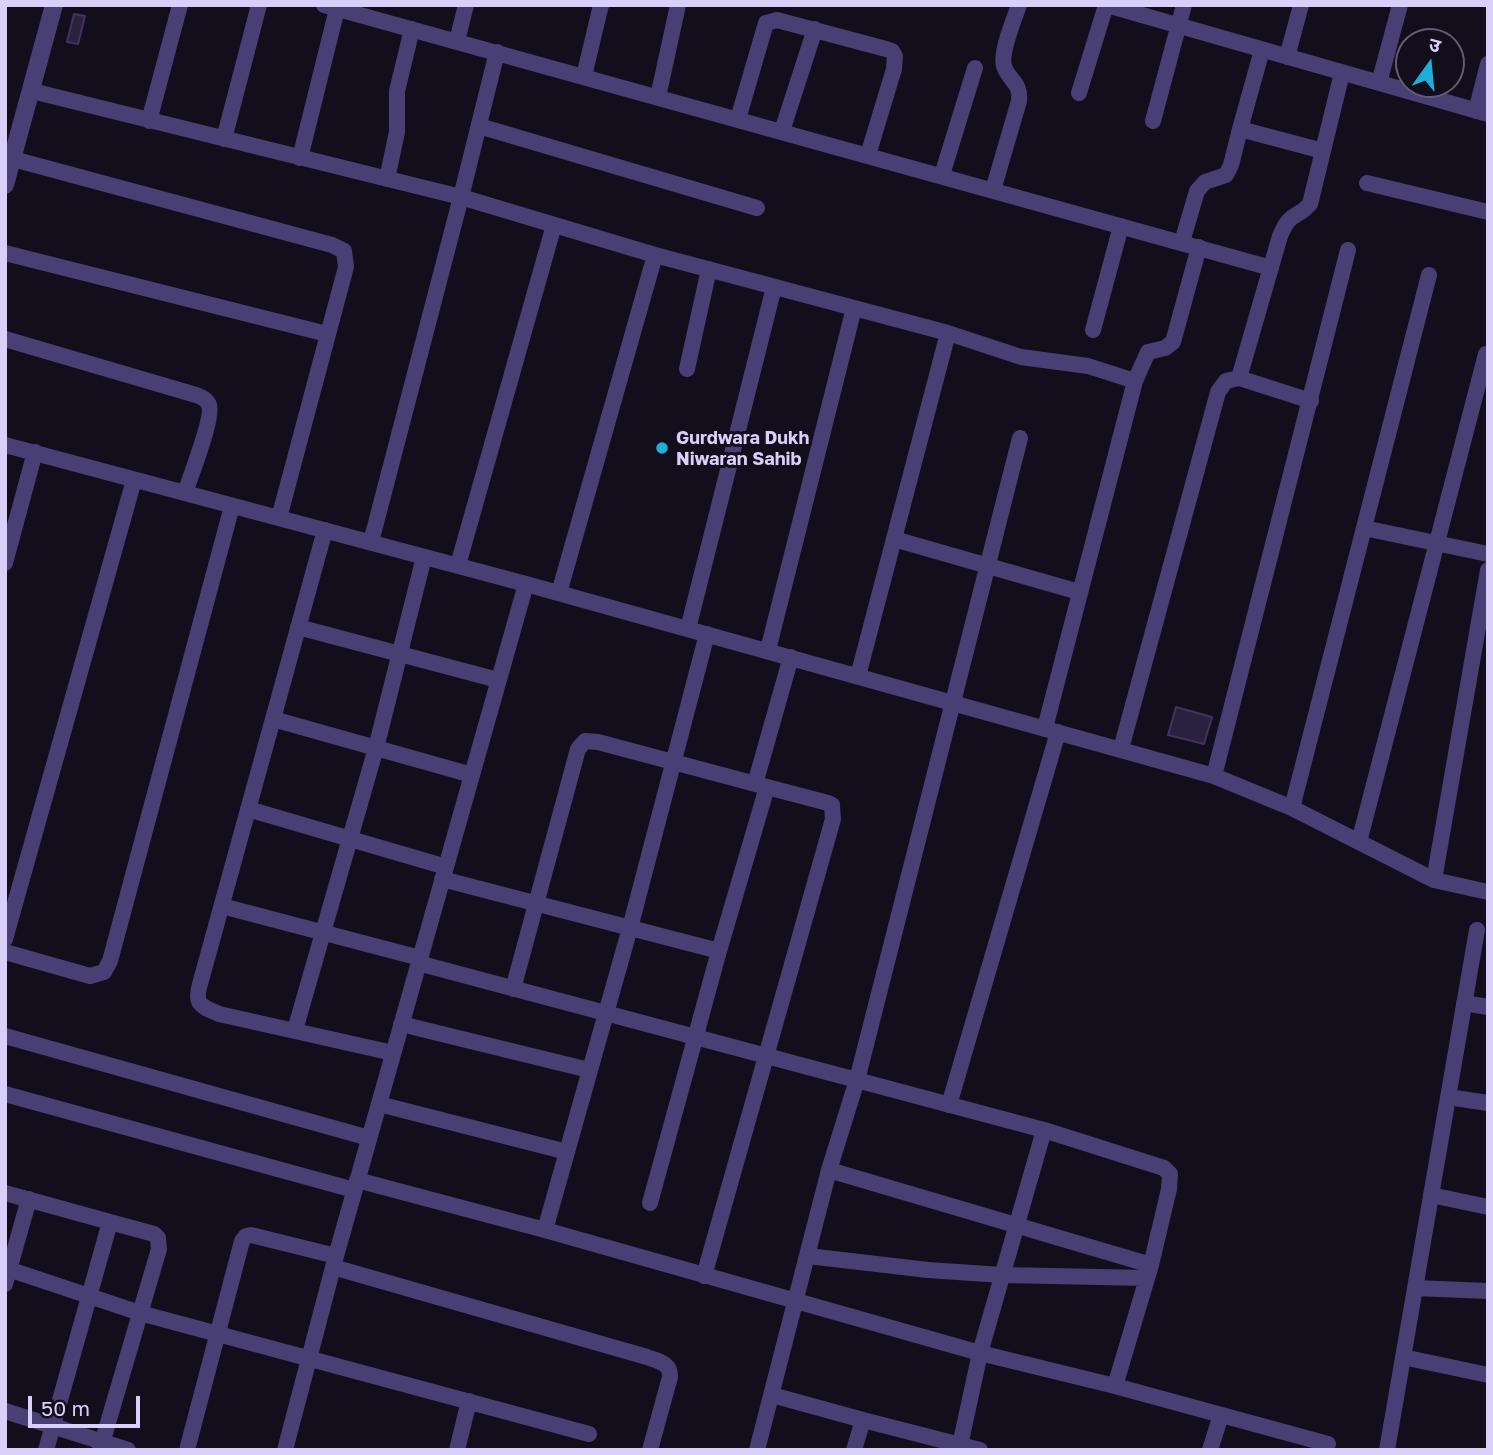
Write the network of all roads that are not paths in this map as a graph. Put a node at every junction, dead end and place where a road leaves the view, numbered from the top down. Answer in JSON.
{"nodes":[{"id":1,"x":54,"y":5,"type":"edge"},
{"id":2,"x":180,"y":5,"type":"edge"},
{"id":3,"x":259,"y":5,"type":"edge"},
{"id":4,"x":466,"y":5,"type":"edge"},
{"id":5,"x":601,"y":5,"type":"edge"},
{"id":6,"x":678,"y":5,"type":"edge"},
{"id":7,"x":1019,"y":5,"type":"edge"},
{"id":8,"x":1106,"y":5,"type":"edge"},
{"id":9,"x":1184,"y":5,"type":"edge"},
{"id":10,"x":1301,"y":5,"type":"edge"},
{"id":11,"x":1400,"y":5,"type":"edge"},
{"id":12,"x":331,"y":7,"type":"edge"},
{"id":13,"x":372,"y":11,"type":"edge"},
{"id":14,"x":1178,"y":26,"type":"junction"},
{"id":15,"x":412,"y":29,"type":"junction"},
{"id":16,"x":815,"y":29,"type":"junction"},
{"id":17,"x":457,"y":41,"type":"junction"},
{"id":18,"x":1262,"y":50,"type":"junction"},
{"id":19,"x":497,"y":52,"type":"junction"},
{"id":20,"x":1287,"y":57,"type":"junction"},
{"id":21,"x":1488,"y":64,"type":"edge"},
{"id":22,"x":975,"y":68,"type":"dead end"},
{"id":23,"x":1342,"y":73,"type":"junction"},
{"id":24,"x":584,"y":76,"type":"junction"},
{"id":25,"x":1379,"y":83,"type":"junction"},
{"id":26,"x":32,"y":91,"type":"junction"},
{"id":27,"x":1079,"y":93,"type":"dead end"},
{"id":28,"x":658,"y":97,"type":"junction"},
{"id":29,"x":1482,"y":113,"type":"edge"},
{"id":30,"x":738,"y":119,"type":"junction"},
{"id":31,"x":149,"y":121,"type":"junction"},
{"id":32,"x":1153,"y":121,"type":"dead end"},
{"id":33,"x":479,"y":126,"type":"junction"},
{"id":34,"x":1240,"y":129,"type":"junction"},
{"id":35,"x":782,"y":131,"type":"junction"},
{"id":36,"x":224,"y":139,"type":"junction"},
{"id":37,"x":1323,"y":151,"type":"junction"},
{"id":38,"x":868,"y":155,"type":"junction"},
{"id":39,"x":300,"y":158,"type":"junction"},
{"id":40,"x":13,"y":159,"type":"junction"},
{"id":41,"x":942,"y":175,"type":"junction"},
{"id":42,"x":387,"y":179,"type":"junction"},
{"id":43,"x":1367,"y":183,"type":"dead end"},
{"id":44,"x":5,"y":185,"type":"edge"},
{"id":45,"x":993,"y":190,"type":"junction"},
{"id":46,"x":461,"y":197,"type":"junction"},
{"id":47,"x":757,"y":208,"type":"dead end"},
{"id":48,"x":1488,"y":212,"type":"edge"},
{"id":49,"x":554,"y":225,"type":"junction"},
{"id":50,"x":1121,"y":226,"type":"junction"},
{"id":51,"x":1182,"y":242,"type":"junction"},
{"id":52,"x":1199,"y":247,"type":"junction"},
{"id":53,"x":1348,"y":250,"type":"dead end"},
{"id":54,"x":5,"y":253,"type":"edge"},
{"id":55,"x":654,"y":255,"type":"junction"},
{"id":56,"x":1270,"y":268,"type":"junction"},
{"id":57,"x":709,"y":270,"type":"junction"},
{"id":58,"x":1429,"y":275,"type":"dead end"},
{"id":59,"x":774,"y":287,"type":"junction"},
{"id":60,"x":854,"y":308,"type":"junction"},
{"id":61,"x":1093,"y":330,"type":"dead end"},
{"id":62,"x":327,"y":334,"type":"junction"},
{"id":63,"x":948,"y":334,"type":"junction"},
{"id":64,"x":5,"y":339,"type":"edge"},
{"id":65,"x":1486,"y":354,"type":"dead end"},
{"id":66,"x":687,"y":369,"type":"dead end"},
{"id":67,"x":1239,"y":378,"type":"junction"},
{"id":68,"x":1135,"y":381,"type":"junction"},
{"id":69,"x":1311,"y":401,"type":"junction"},
{"id":70,"x":1020,"y":438,"type":"dead end"},
{"id":71,"x":5,"y":445,"type":"edge"},
{"id":72,"x":35,"y":452,"type":"junction"},
{"id":73,"x":135,"y":480,"type":"junction"},
{"id":74,"x":185,"y":493,"type":"junction"},
{"id":75,"x":232,"y":506,"type":"junction"},
{"id":76,"x":279,"y":517,"type":"junction"},
{"id":77,"x":1364,"y":528,"type":"junction"},
{"id":78,"x":325,"y":530,"type":"junction"},
{"id":79,"x":894,"y":539,"type":"junction"},
{"id":80,"x":371,"y":542,"type":"junction"},
{"id":81,"x":1437,"y":543,"type":"junction"},
{"id":82,"x":1488,"y":554,"type":"edge"},
{"id":83,"x":424,"y":557,"type":"junction"},
{"id":84,"x":5,"y":563,"type":"edge"},
{"id":85,"x":458,"y":565,"type":"junction"},
{"id":86,"x":988,"y":565,"type":"junction"},
{"id":87,"x":1488,"y":570,"type":"edge"},
{"id":88,"x":526,"y":584,"type":"junction"},
{"id":89,"x":1079,"y":592,"type":"junction"},
{"id":90,"x":559,"y":593,"type":"junction"},
{"id":91,"x":298,"y":627,"type":"junction"},
{"id":92,"x":688,"y":629,"type":"junction"},
{"id":93,"x":707,"y":634,"type":"junction"},
{"id":94,"x":1482,"y":643,"type":"edge"},
{"id":95,"x":768,"y":650,"type":"junction"},
{"id":96,"x":398,"y":654,"type":"junction"},
{"id":97,"x":791,"y":657,"type":"junction"},
{"id":98,"x":858,"y":676,"type":"junction"},
{"id":99,"x":498,"y":680,"type":"junction"},
{"id":100,"x":954,"y":702,"type":"junction"},
{"id":101,"x":273,"y":719,"type":"junction"},
{"id":102,"x":1051,"y":730,"type":"junction"},
{"id":103,"x":376,"y":748,"type":"junction"},
{"id":104,"x":1121,"y":749,"type":"junction"},
{"id":105,"x":675,"y":762,"type":"junction"},
{"id":106,"x":472,"y":775,"type":"junction"},
{"id":107,"x":1214,"y":776,"type":"junction"},
{"id":108,"x":761,"y":785,"type":"junction"},
{"id":109,"x":1292,"y":808,"type":"junction"},
{"id":110,"x":248,"y":809,"type":"junction"},
{"id":111,"x":350,"y":839,"type":"junction"},
{"id":112,"x":1359,"y":842,"type":"junction"},
{"id":113,"x":444,"y":873,"type":"junction"},
{"id":114,"x":1434,"y":880,"type":"junction"},
{"id":115,"x":1488,"y":892,"type":"edge"},
{"id":116,"x":537,"y":903,"type":"junction"},
{"id":117,"x":222,"y":906,"type":"junction"},
{"id":118,"x":630,"y":928,"type":"junction"},
{"id":119,"x":1477,"y":930,"type":"dead end"},
{"id":120,"x":323,"y":933,"type":"junction"},
{"id":121,"x":5,"y":939,"type":"edge"},
{"id":122,"x":5,"y":951,"type":"edge"},
{"id":123,"x":719,"y":951,"type":"junction"},
{"id":124,"x":419,"y":961,"type":"junction"},
{"id":125,"x":513,"y":989,"type":"junction"},
{"id":126,"x":1464,"y":1003,"type":"junction"},
{"id":127,"x":1488,"y":1007,"type":"edge"},
{"id":128,"x":605,"y":1013,"type":"junction"},
{"id":129,"x":401,"y":1024,"type":"junction"},
{"id":130,"x":295,"y":1030,"type":"junction"},
{"id":131,"x":5,"y":1036,"type":"edge"},
{"id":132,"x":696,"y":1037,"type":"junction"},
{"id":133,"x":393,"y":1053,"type":"junction"},
{"id":134,"x":765,"y":1056,"type":"junction"},
{"id":135,"x":589,"y":1070,"type":"junction"},
{"id":136,"x":857,"y":1080,"type":"junction"},
{"id":137,"x":5,"y":1094,"type":"edge"},
{"id":138,"x":1448,"y":1097,"type":"junction"},
{"id":139,"x":1488,"y":1103,"type":"edge"},
{"id":140,"x":379,"y":1104,"type":"junction"},
{"id":141,"x":949,"y":1105,"type":"junction"},
{"id":142,"x":1045,"y":1130,"type":"junction"},
{"id":143,"x":369,"y":1138,"type":"junction"},
{"id":144,"x":567,"y":1152,"type":"junction"},
{"id":145,"x":829,"y":1170,"type":"junction"},
{"id":146,"x":356,"y":1185,"type":"junction"},
{"id":147,"x":5,"y":1193,"type":"edge"},
{"id":148,"x":1431,"y":1195,"type":"junction"},
{"id":149,"x":29,"y":1199,"type":"junction"},
{"id":150,"x":650,"y":1203,"type":"dead end"},
{"id":151,"x":1488,"y":1207,"type":"edge"},
{"id":152,"x":110,"y":1222,"type":"junction"},
{"id":153,"x":1016,"y":1227,"type":"junction"},
{"id":154,"x":545,"y":1230,"type":"junction"},
{"id":155,"x":808,"y":1256,"type":"junction"},
{"id":156,"x":335,"y":1262,"type":"junction"},
{"id":157,"x":1149,"y":1271,"type":"junction"},
{"id":158,"x":7,"y":1274,"type":"edge"},
{"id":159,"x":1002,"y":1275,"type":"junction"},
{"id":160,"x":704,"y":1276,"type":"junction"},
{"id":161,"x":1415,"y":1288,"type":"junction"},
{"id":162,"x":1488,"y":1291,"type":"edge"},
{"id":163,"x":90,"y":1296,"type":"junction"},
{"id":164,"x":796,"y":1301,"type":"junction"},
{"id":165,"x":140,"y":1313,"type":"junction"},
{"id":166,"x":219,"y":1334,"type":"junction"},
{"id":167,"x":980,"y":1353,"type":"junction"},
{"id":168,"x":1403,"y":1357,"type":"junction"},
{"id":169,"x":309,"y":1358,"type":"junction"},
{"id":170,"x":1488,"y":1376,"type":"edge"},
{"id":171,"x":1115,"y":1386,"type":"junction"},
{"id":172,"x":772,"y":1395,"type":"junction"},
{"id":173,"x":469,"y":1401,"type":"junction"},
{"id":174,"x":5,"y":1411,"type":"edge"},
{"id":175,"x":1221,"y":1415,"type":"junction"},
{"id":176,"x":863,"y":1420,"type":"junction"},
{"id":177,"x":52,"y":1426,"type":"junction"},
{"id":178,"x":589,"y":1434,"type":"dead end"},
{"id":179,"x":1328,"y":1444,"type":"dead end"},
{"id":180,"x":101,"y":1446,"type":"edge"},
{"id":181,"x":960,"y":1447,"type":"edge"},
{"id":182,"x":291,"y":1448,"type":"edge"},
{"id":183,"x":1393,"y":1449,"type":"edge"},
{"id":184,"x":46,"y":1450,"type":"edge"},
{"id":185,"x":128,"y":1450,"type":"edge"},
{"id":186,"x":187,"y":1450,"type":"edge"},
{"id":187,"x":457,"y":1450,"type":"edge"},
{"id":188,"x":650,"y":1450,"type":"edge"},
{"id":189,"x":757,"y":1450,"type":"edge"},
{"id":190,"x":854,"y":1450,"type":"edge"},
{"id":191,"x":980,"y":1450,"type":"edge"},
{"id":192,"x":1210,"y":1450,"type":"edge"}],
"edges":[{"from":1,"to":26,"type":"street"},
{"from":2,"to":31,"type":"street"},
{"from":3,"to":36,"type":"street"},
{"from":4,"to":17,"type":"street"},
{"from":5,"to":24,"type":"street"},
{"from":6,"to":28,"type":"street"},
{"from":7,"to":45,"type":"street"},
{"from":8,"to":14,"type":"street"},
{"from":8,"to":27,"type":"street"},
{"from":9,"to":14,"type":"street"},
{"from":10,"to":20,"type":"street"},
{"from":11,"to":25,"type":"street"},
{"from":12,"to":13,"type":"street"},
{"from":12,"to":39,"type":"street"},
{"from":13,"to":15,"type":"street"},
{"from":14,"to":18,"type":"street"},
{"from":14,"to":32,"type":"street"},
{"from":15,"to":17,"type":"street"},
{"from":15,"to":42,"type":"street"},
{"from":16,"to":30,"type":"street"},
{"from":16,"to":35,"type":"street"},
{"from":16,"to":38,"type":"street"},
{"from":17,"to":19,"type":"street"},
{"from":18,"to":20,"type":"street"},
{"from":18,"to":34,"type":"street"},
{"from":19,"to":24,"type":"street"},
{"from":19,"to":33,"type":"street"},
{"from":20,"to":23,"type":"street"},
{"from":21,"to":29,"type":"street"},
{"from":22,"to":41,"type":"street"},
{"from":23,"to":25,"type":"street"},
{"from":23,"to":37,"type":"street"},
{"from":24,"to":28,"type":"street"},
{"from":25,"to":29,"type":"street"},
{"from":26,"to":31,"type":"street"},
{"from":26,"to":40,"type":"street"},
{"from":28,"to":30,"type":"street"},
{"from":30,"to":35,"type":"street"},
{"from":31,"to":36,"type":"street"},
{"from":33,"to":46,"type":"street"},
{"from":33,"to":47,"type":"street"},
{"from":34,"to":37,"type":"street"},
{"from":34,"to":51,"type":"street"},
{"from":35,"to":38,"type":"street"},
{"from":36,"to":39,"type":"street"},
{"from":37,"to":56,"type":"street"},
{"from":38,"to":41,"type":"street"},
{"from":39,"to":42,"type":"street"},
{"from":40,"to":44,"type":"street"},
{"from":40,"to":62,"type":"street"},
{"from":41,"to":45,"type":"street"},
{"from":42,"to":46,"type":"street"},
{"from":43,"to":48,"type":"street"},
{"from":45,"to":50,"type":"street"},
{"from":46,"to":49,"type":"street"},
{"from":46,"to":80,"type":"street"},
{"from":49,"to":55,"type":"street"},
{"from":49,"to":85,"type":"street"},
{"from":50,"to":51,"type":"street"},
{"from":50,"to":61,"type":"street"},
{"from":51,"to":52,"type":"street"},
{"from":52,"to":56,"type":"street"},
{"from":52,"to":68,"type":"street"},
{"from":53,"to":69,"type":"street"},
{"from":54,"to":62,"type":"street"},
{"from":55,"to":57,"type":"street"},
{"from":55,"to":90,"type":"street"},
{"from":56,"to":67,"type":"street"},
{"from":57,"to":59,"type":"street"},
{"from":57,"to":66,"type":"street"},
{"from":58,"to":77,"type":"street"},
{"from":59,"to":60,"type":"street"},
{"from":59,"to":92,"type":"street"},
{"from":60,"to":63,"type":"street"},
{"from":60,"to":95,"type":"street"},
{"from":62,"to":76,"type":"street"},
{"from":63,"to":68,"type":"street"},
{"from":63,"to":79,"type":"street"},
{"from":64,"to":74,"type":"street"},
{"from":65,"to":81,"type":"street"},
{"from":67,"to":69,"type":"street"},
{"from":67,"to":104,"type":"street"},
{"from":68,"to":89,"type":"street"},
{"from":69,"to":107,"type":"street"},
{"from":70,"to":86,"type":"street"},
{"from":71,"to":72,"type":"street"},
{"from":72,"to":73,"type":"street"},
{"from":72,"to":84,"type":"street"},
{"from":73,"to":74,"type":"street"},
{"from":73,"to":121,"type":"street"},
{"from":74,"to":75,"type":"street"},
{"from":75,"to":76,"type":"street"},
{"from":75,"to":122,"type":"street"},
{"from":76,"to":78,"type":"street"},
{"from":77,"to":81,"type":"street"},
{"from":77,"to":109,"type":"street"},
{"from":78,"to":80,"type":"street"},
{"from":78,"to":91,"type":"street"},
{"from":79,"to":86,"type":"street"},
{"from":79,"to":98,"type":"street"},
{"from":80,"to":83,"type":"street"},
{"from":81,"to":82,"type":"street"},
{"from":81,"to":112,"type":"street"},
{"from":83,"to":85,"type":"street"},
{"from":83,"to":96,"type":"street"},
{"from":85,"to":88,"type":"street"},
{"from":86,"to":89,"type":"street"},
{"from":86,"to":100,"type":"street"},
{"from":87,"to":94,"type":"street"},
{"from":88,"to":90,"type":"street"},
{"from":88,"to":99,"type":"street"},
{"from":89,"to":102,"type":"street"},
{"from":90,"to":92,"type":"street"},
{"from":91,"to":96,"type":"street"},
{"from":91,"to":101,"type":"street"},
{"from":92,"to":93,"type":"street"},
{"from":93,"to":95,"type":"street"},
{"from":93,"to":105,"type":"street"},
{"from":94,"to":114,"type":"street"},
{"from":95,"to":97,"type":"street"},
{"from":96,"to":99,"type":"street"},
{"from":96,"to":103,"type":"street"},
{"from":97,"to":98,"type":"street"},
{"from":97,"to":108,"type":"street"},
{"from":98,"to":100,"type":"street"},
{"from":99,"to":106,"type":"street"},
{"from":100,"to":102,"type":"street"},
{"from":100,"to":136,"type":"street"},
{"from":101,"to":103,"type":"street"},
{"from":101,"to":110,"type":"street"},
{"from":102,"to":104,"type":"street"},
{"from":102,"to":141,"type":"street"},
{"from":103,"to":106,"type":"street"},
{"from":103,"to":111,"type":"street"},
{"from":104,"to":107,"type":"street"},
{"from":105,"to":108,"type":"street"},
{"from":105,"to":116,"type":"street"},
{"from":105,"to":118,"type":"street"},
{"from":106,"to":113,"type":"street"},
{"from":107,"to":109,"type":"street"},
{"from":108,"to":123,"type":"street"},
{"from":108,"to":134,"type":"street"},
{"from":109,"to":112,"type":"street"},
{"from":110,"to":111,"type":"street"},
{"from":110,"to":117,"type":"street"},
{"from":111,"to":113,"type":"street"},
{"from":111,"to":120,"type":"street"},
{"from":112,"to":114,"type":"street"},
{"from":113,"to":116,"type":"street"},
{"from":113,"to":124,"type":"street"},
{"from":114,"to":115,"type":"street"},
{"from":116,"to":118,"type":"street"},
{"from":116,"to":125,"type":"street"},
{"from":117,"to":120,"type":"street"},
{"from":117,"to":130,"type":"street"},
{"from":118,"to":123,"type":"street"},
{"from":118,"to":128,"type":"street"},
{"from":119,"to":126,"type":"street"},
{"from":120,"to":124,"type":"street"},
{"from":120,"to":130,"type":"street"},
{"from":123,"to":132,"type":"street"},
{"from":124,"to":125,"type":"street"},
{"from":124,"to":129,"type":"street"},
{"from":125,"to":128,"type":"street"},
{"from":126,"to":127,"type":"street"},
{"from":126,"to":138,"type":"street"},
{"from":128,"to":132,"type":"street"},
{"from":128,"to":135,"type":"street"},
{"from":129,"to":133,"type":"street"},
{"from":129,"to":135,"type":"street"},
{"from":130,"to":133,"type":"street"},
{"from":131,"to":143,"type":"street"},
{"from":132,"to":134,"type":"street"},
{"from":132,"to":150,"type":"street"},
{"from":133,"to":140,"type":"street"},
{"from":134,"to":136,"type":"street"},
{"from":134,"to":160,"type":"street"},
{"from":135,"to":144,"type":"street"},
{"from":136,"to":141,"type":"street"},
{"from":136,"to":145,"type":"street"},
{"from":137,"to":146,"type":"street"},
{"from":138,"to":139,"type":"street"},
{"from":138,"to":148,"type":"street"},
{"from":140,"to":143,"type":"street"},
{"from":140,"to":144,"type":"street"},
{"from":141,"to":142,"type":"street"},
{"from":142,"to":153,"type":"street"},
{"from":142,"to":157,"type":"street"},
{"from":143,"to":146,"type":"street"},
{"from":144,"to":154,"type":"street"},
{"from":145,"to":153,"type":"street"},
{"from":145,"to":155,"type":"street"},
{"from":146,"to":154,"type":"street"},
{"from":146,"to":156,"type":"street"},
{"from":147,"to":149,"type":"street"},
{"from":148,"to":151,"type":"street"},
{"from":148,"to":161,"type":"street"},
{"from":149,"to":152,"type":"street"},
{"from":149,"to":158,"type":"street"},
{"from":152,"to":163,"type":"street"},
{"from":152,"to":165,"type":"street"},
{"from":153,"to":157,"type":"street"},
{"from":153,"to":159,"type":"street"},
{"from":154,"to":160,"type":"street"},
{"from":155,"to":159,"type":"street"},
{"from":155,"to":164,"type":"street"},
{"from":156,"to":166,"type":"street"},
{"from":156,"to":169,"type":"street"},
{"from":156,"to":188,"type":"street"},
{"from":157,"to":159,"type":"street"},
{"from":157,"to":171,"type":"street"},
{"from":158,"to":163,"type":"street"},
{"from":159,"to":167,"type":"street"},
{"from":160,"to":164,"type":"street"},
{"from":161,"to":162,"type":"street"},
{"from":161,"to":168,"type":"street"},
{"from":163,"to":165,"type":"street"},
{"from":163,"to":177,"type":"street"},
{"from":164,"to":167,"type":"street"},
{"from":164,"to":172,"type":"street"},
{"from":165,"to":166,"type":"street"},
{"from":165,"to":180,"type":"street"},
{"from":166,"to":169,"type":"street"},
{"from":166,"to":186,"type":"street"},
{"from":167,"to":171,"type":"street"},
{"from":167,"to":181,"type":"street"},
{"from":168,"to":170,"type":"street"},
{"from":168,"to":183,"type":"street"},
{"from":169,"to":173,"type":"street"},
{"from":169,"to":182,"type":"street"},
{"from":171,"to":175,"type":"street"},
{"from":172,"to":176,"type":"street"},
{"from":172,"to":189,"type":"street"},
{"from":173,"to":178,"type":"street"},
{"from":173,"to":187,"type":"street"},
{"from":174,"to":177,"type":"street"},
{"from":175,"to":179,"type":"street"},
{"from":175,"to":192,"type":"street"},
{"from":176,"to":181,"type":"street"},
{"from":176,"to":190,"type":"street"},
{"from":177,"to":180,"type":"street"},
{"from":177,"to":184,"type":"street"},
{"from":180,"to":185,"type":"street"},
{"from":181,"to":191,"type":"street"}]}
